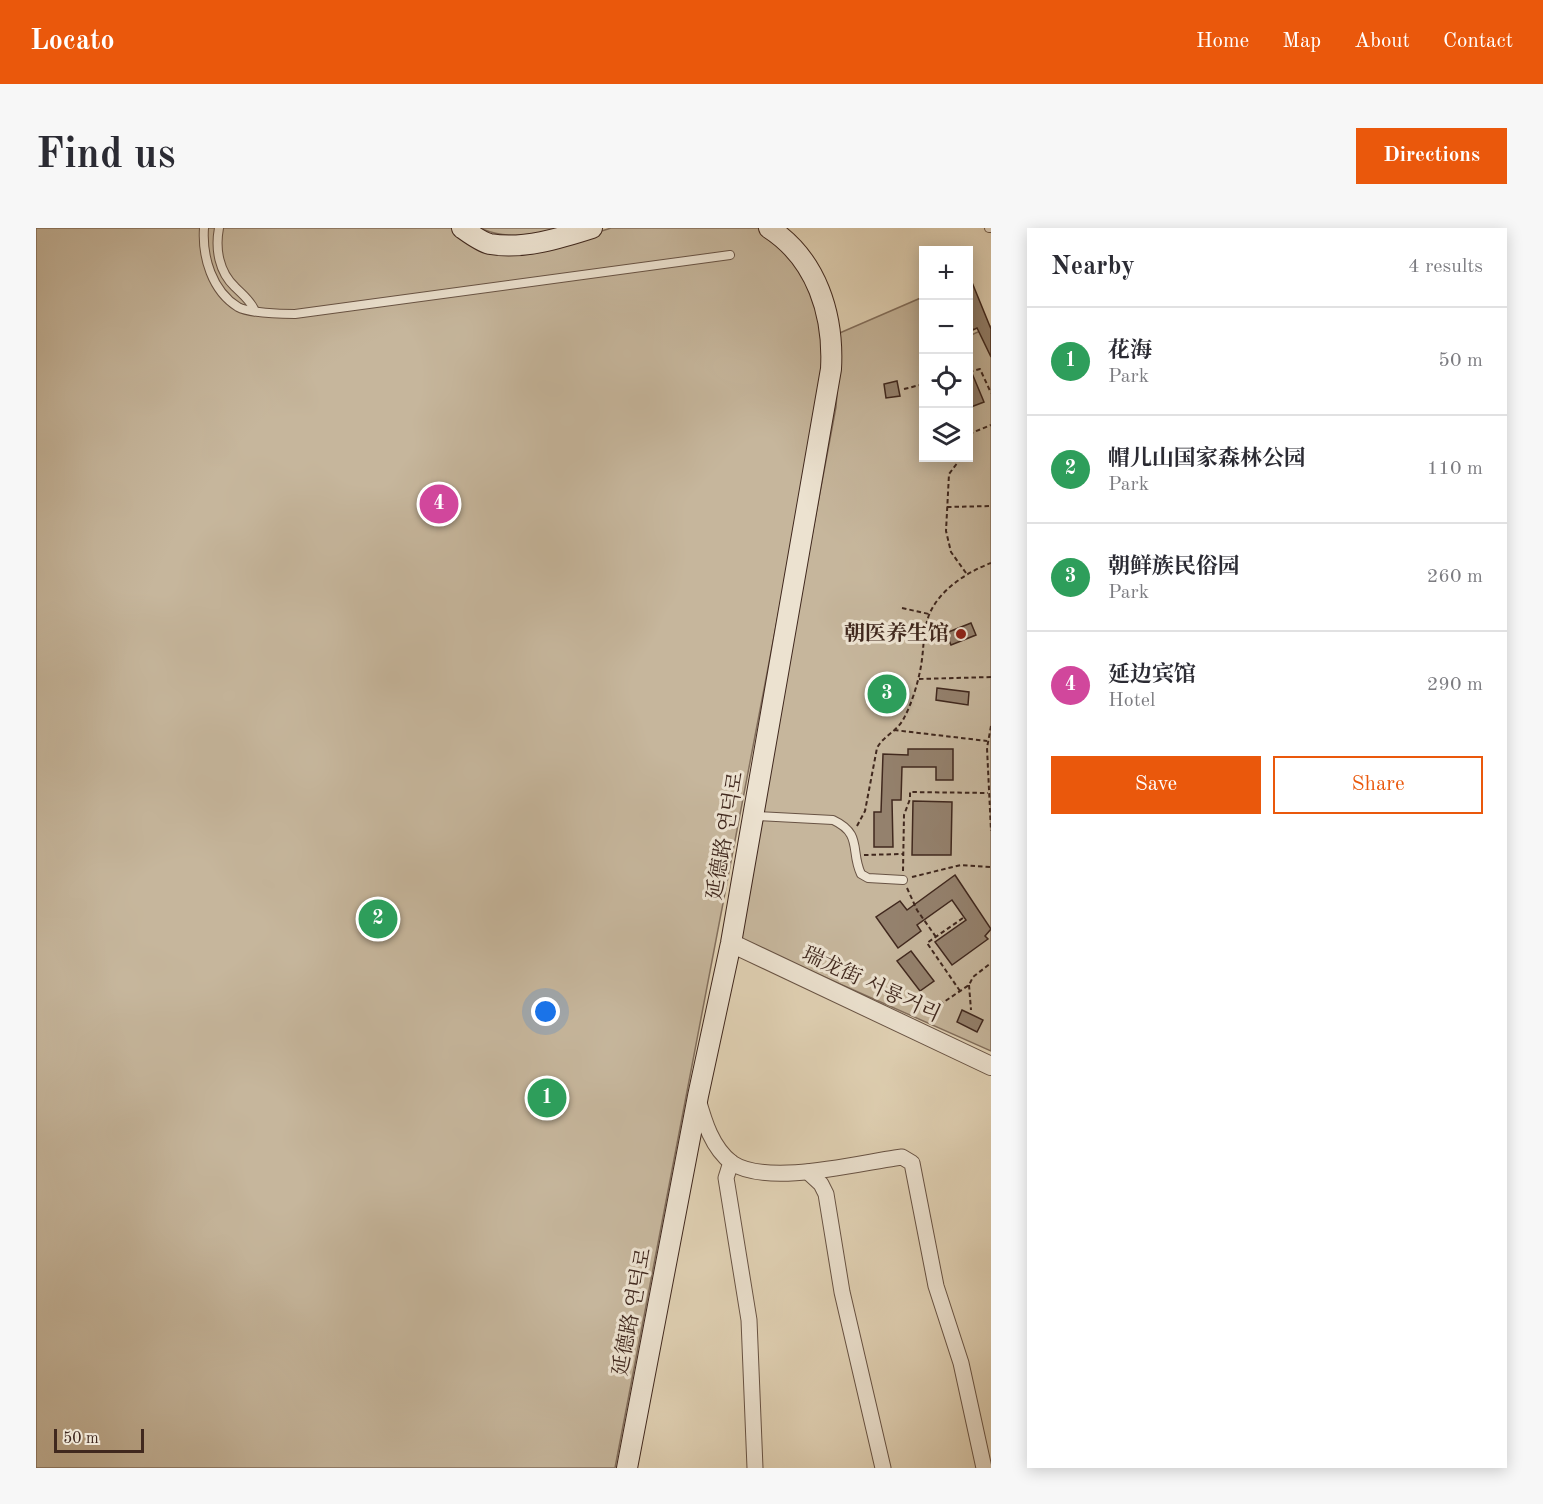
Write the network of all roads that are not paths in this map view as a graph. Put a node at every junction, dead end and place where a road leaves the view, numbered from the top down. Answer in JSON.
{"nodes":[{"id":1,"x":204,"y":228,"type":"edge"},
{"id":2,"x":219,"y":228,"type":"edge"},
{"id":3,"x":462,"y":228,"type":"edge"},
{"id":4,"x":592,"y":228,"type":"edge"},
{"id":5,"x":769,"y":228,"type":"edge"},
{"id":6,"x":730,"y":255,"type":"dead end"},
{"id":7,"x":254,"y":309,"type":"junction"},
{"id":8,"x":754,"y":816,"type":"junction"},
{"id":9,"x":903,"y":880,"type":"road end"},
{"id":10,"x":731,"y":944,"type":"junction"},
{"id":11,"x":991,"y":1066,"type":"edge"},
{"id":12,"x":698,"y":1096,"type":"junction"},
{"id":13,"x":731,"y":1162,"type":"junction"},
{"id":14,"x":808,"y":1172,"type":"junction"},
{"id":15,"x":627,"y":1468,"type":"edge"},
{"id":16,"x":755,"y":1468,"type":"edge"},
{"id":17,"x":883,"y":1468,"type":"edge"},
{"id":18,"x":984,"y":1468,"type":"edge"}],
"edges":[{"from":1,"to":7,"type":"lane"},
{"from":2,"to":7,"type":"lane"},
{"from":3,"to":4,"type":"main road"},
{"from":5,"to":8,"type":"main road","name":"延德路 연덕로"},
{"from":6,"to":7,"type":"lane"},
{"from":8,"to":9,"type":"lane"},
{"from":8,"to":10,"type":"main road","name":"延德路 연덕로"},
{"from":10,"to":11,"type":"street","name":"瑞龙街 서룡거리"},
{"from":10,"to":12,"type":"main road","name":"延德路 연덕로"},
{"from":12,"to":13,"type":"street"},
{"from":12,"to":15,"type":"main road","name":"延德路 연덕로"},
{"from":13,"to":14,"type":"street"},
{"from":13,"to":16,"type":"street"},
{"from":14,"to":17,"type":"street"},
{"from":14,"to":18,"type":"street"}]}
